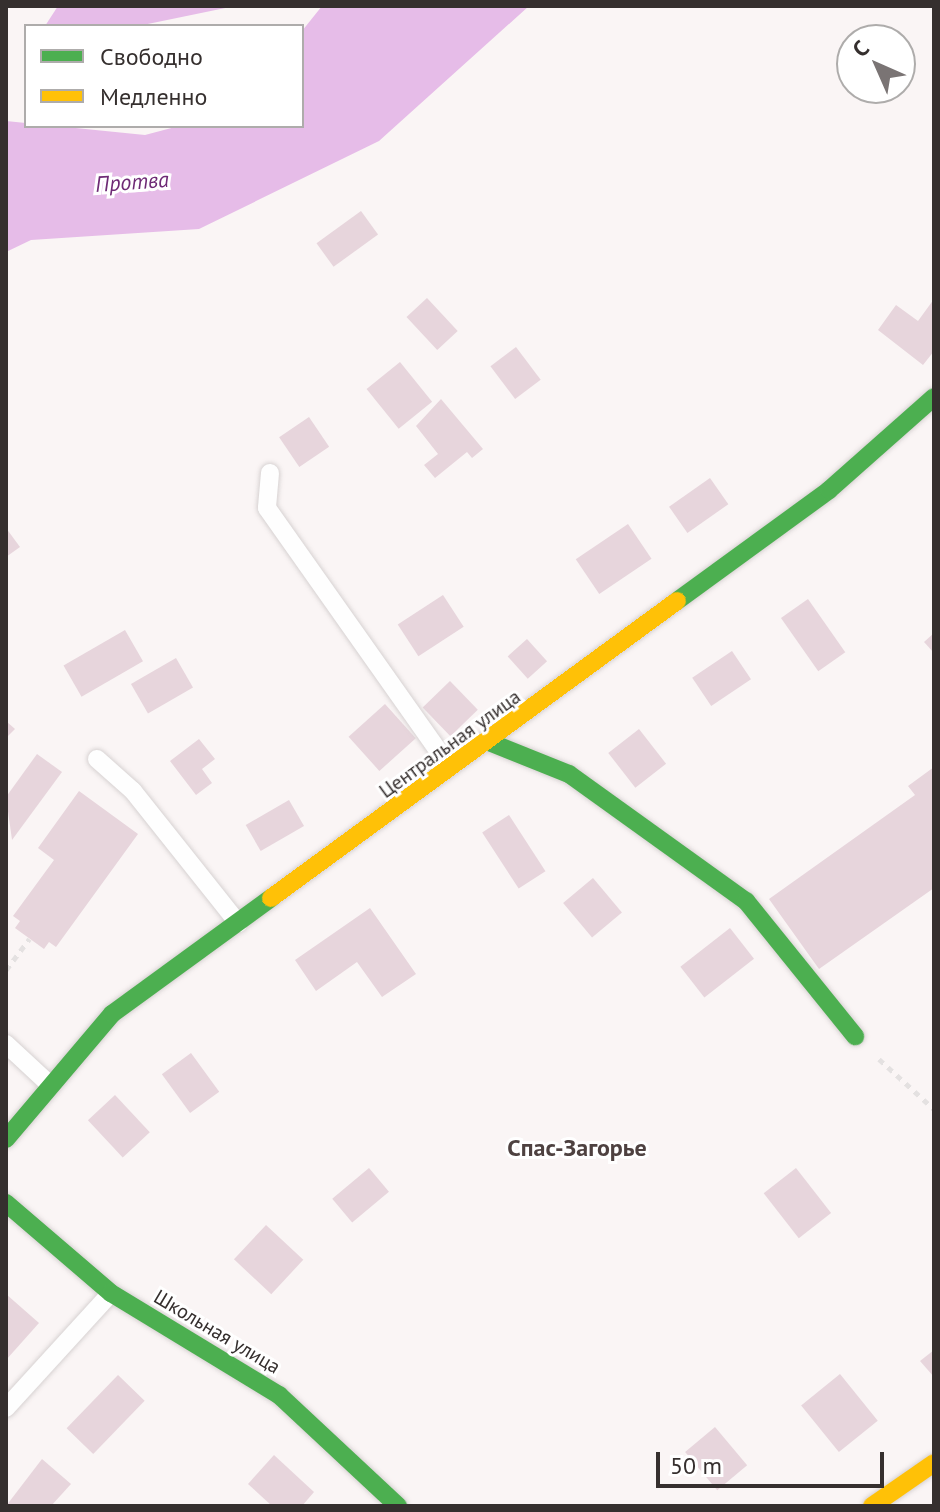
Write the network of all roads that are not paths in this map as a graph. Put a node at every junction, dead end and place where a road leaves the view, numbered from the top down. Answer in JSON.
{"nodes":[{"id":1,"x":934,"y":397,"type":"edge"},
{"id":2,"x":270,"y":473,"type":"dead end"},
{"id":3,"x":489,"y":742,"type":"junction"},
{"id":4,"x":97,"y":759,"type":"dead end"},
{"id":5,"x":451,"y":770,"type":"junction"},
{"id":6,"x":238,"y":923,"type":"junction"},
{"id":7,"x":855,"y":1036,"type":"road end"},
{"id":8,"x":6,"y":1044,"type":"edge"},
{"id":9,"x":49,"y":1084,"type":"junction"},
{"id":10,"x":6,"y":1139,"type":"edge"},
{"id":11,"x":6,"y":1203,"type":"edge"},
{"id":12,"x":111,"y":1293,"type":"junction"},
{"id":13,"x":6,"y":1408,"type":"edge"},
{"id":14,"x":934,"y":1463,"type":"edge"},
{"id":15,"x":398,"y":1506,"type":"edge"},
{"id":16,"x":872,"y":1506,"type":"edge"}],
"edges":[{"from":1,"to":3,"type":"street","name":"Центральная улица"},
{"from":2,"to":5,"type":"lane"},
{"from":3,"to":5,"type":"street","name":"Центральная улица"},
{"from":3,"to":7,"type":"street"},
{"from":4,"to":6,"type":"lane"},
{"from":5,"to":6,"type":"street","name":"Центральная улица"},
{"from":6,"to":9,"type":"street","name":"Центральная улица"},
{"from":8,"to":9,"type":"lane"},
{"from":9,"to":10,"type":"street","name":"Центральная улица"},
{"from":11,"to":12,"type":"street","name":"Школьная улица"},
{"from":12,"to":13,"type":"lane"},
{"from":12,"to":15,"type":"street","name":"Школьная улица"},
{"from":14,"to":16,"type":"street"}]}
